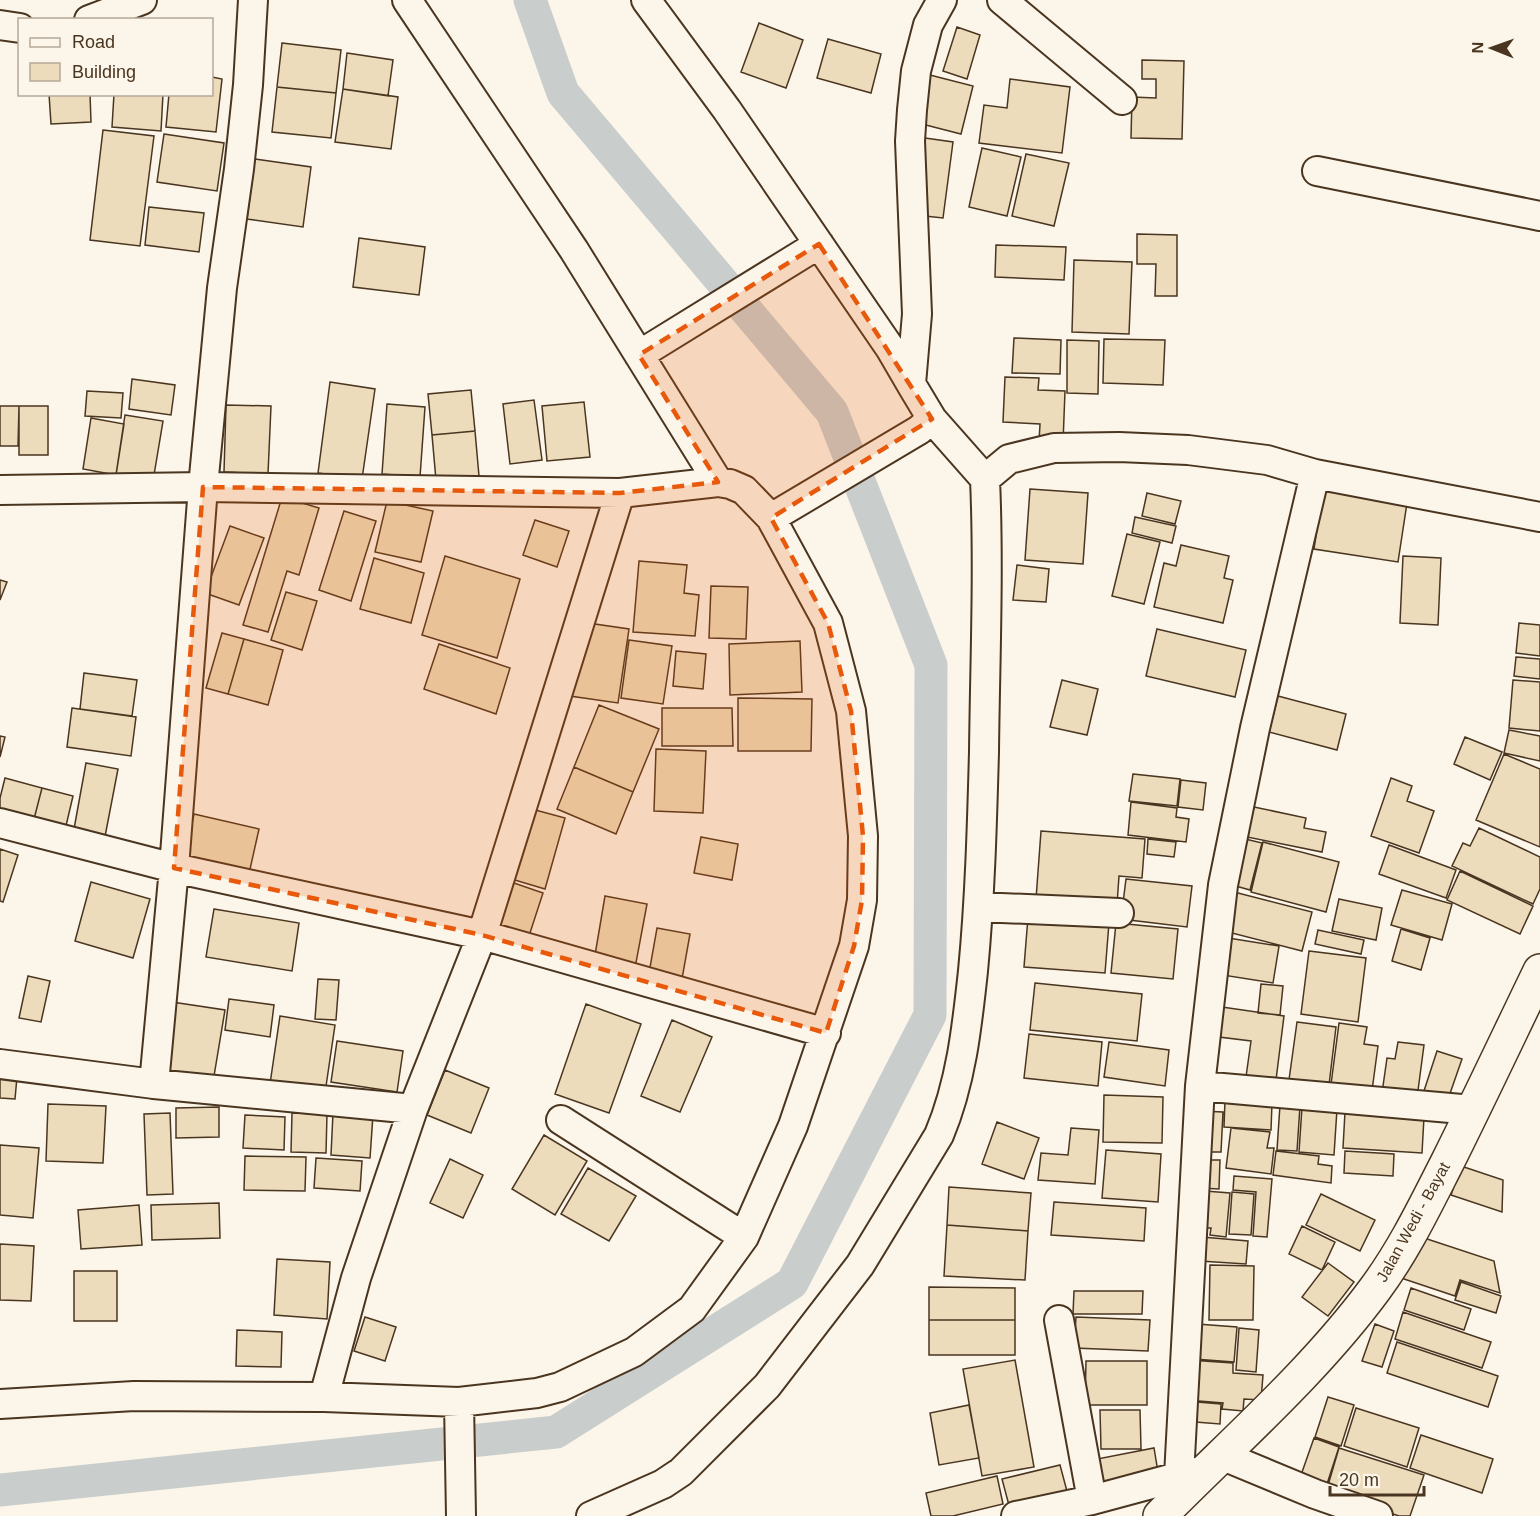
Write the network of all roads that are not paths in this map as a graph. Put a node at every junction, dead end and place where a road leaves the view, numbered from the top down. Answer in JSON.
{"nodes":[{"id":1,"x":142,"y":0,"type":"edge"},
{"id":2,"x":253,"y":0,"type":"edge"},
{"id":3,"x":407,"y":0,"type":"edge"},
{"id":4,"x":645,"y":0,"type":"edge"},
{"id":5,"x":942,"y":0,"type":"edge"},
{"id":6,"x":1002,"y":0,"type":"edge"},
{"id":7,"x":94,"y":18,"type":"edge"},
{"id":8,"x":0,"y":26,"type":"edge"},
{"id":9,"x":18,"y":28,"type":"edge"},
{"id":10,"x":1122,"y":100,"type":"dead end"},
{"id":11,"x":1317,"y":171,"type":"dead end"},
{"id":12,"x":1540,"y":216,"type":"edge"},
{"id":13,"x":813,"y":249,"type":"junction"},
{"id":14,"x":645,"y":351,"type":"junction"},
{"id":15,"x":911,"y":384,"type":"junction"},
{"id":16,"x":926,"y":424,"type":"junction"},
{"id":17,"x":1315,"y":474,"type":"junction"},
{"id":18,"x":985,"y":479,"type":"junction"},
{"id":19,"x":718,"y":482,"type":"junction"},
{"id":20,"x":203,"y":487,"type":"junction"},
{"id":21,"x":0,"y":490,"type":"edge"},
{"id":22,"x":620,"y":493,"type":"junction"},
{"id":23,"x":782,"y":511,"type":"junction"},
{"id":24,"x":1540,"y":517,"type":"edge"},
{"id":25,"x":0,"y":823,"type":"edge"},
{"id":26,"x":174,"y":868,"type":"junction"},
{"id":27,"x":979,"y":907,"type":"junction"},
{"id":28,"x":1119,"y":913,"type":"dead end"},
{"id":29,"x":482,"y":935,"type":"junction"},
{"id":30,"x":1540,"y":971,"type":"edge"},
{"id":31,"x":826,"y":1033,"type":"junction"},
{"id":32,"x":0,"y":1064,"type":"edge"},
{"id":33,"x":154,"y":1083,"type":"junction"},
{"id":34,"x":1200,"y":1086,"type":"junction"},
{"id":35,"x":413,"y":1109,"type":"junction"},
{"id":36,"x":1473,"y":1110,"type":"junction"},
{"id":37,"x":561,"y":1120,"type":"dead end"},
{"id":38,"x":744,"y":1237,"type":"junction"},
{"id":39,"x":1059,"y":1320,"type":"dead end"},
{"id":40,"x":324,"y":1397,"type":"junction"},
{"id":41,"x":0,"y":1404,"type":"edge"},
{"id":42,"x":459,"y":1407,"type":"junction"},
{"id":43,"x":1202,"y":1467,"type":"junction"},
{"id":44,"x":1092,"y":1500,"type":"junction"},
{"id":45,"x":461,"y":1516,"type":"edge"},
{"id":46,"x":591,"y":1516,"type":"edge"},
{"id":47,"x":1016,"y":1516,"type":"edge"},
{"id":48,"x":1160,"y":1516,"type":"edge"},
{"id":49,"x":1378,"y":1516,"type":"edge"}],
"edges":[{"from":1,"to":7,"type":"street"},
{"from":2,"to":20,"type":"street"},
{"from":3,"to":14,"type":"street"},
{"from":4,"to":13,"type":"street"},
{"from":5,"to":15,"type":"street"},
{"from":6,"to":10,"type":"street"},
{"from":8,"to":9,"type":"street"},
{"from":11,"to":12,"type":"street"},
{"from":13,"to":14,"type":"street"},
{"from":13,"to":15,"type":"street"},
{"from":14,"to":19,"type":"street"},
{"from":15,"to":16,"type":"street"},
{"from":16,"to":18,"type":"street"},
{"from":16,"to":23,"type":"street"},
{"from":17,"to":18,"type":"street"},
{"from":17,"to":24,"type":"street"},
{"from":17,"to":34,"type":"street"},
{"from":18,"to":27,"type":"street"},
{"from":19,"to":22,"type":"street"},
{"from":19,"to":23,"type":"street"},
{"from":20,"to":21,"type":"street"},
{"from":20,"to":22,"type":"street"},
{"from":20,"to":26,"type":"street"},
{"from":22,"to":29,"type":"street"},
{"from":23,"to":31,"type":"street"},
{"from":25,"to":26,"type":"street"},
{"from":26,"to":29,"type":"street"},
{"from":26,"to":33,"type":"street"},
{"from":27,"to":28,"type":"street"},
{"from":27,"to":46,"type":"street"},
{"from":29,"to":31,"type":"street"},
{"from":29,"to":35,"type":"street"},
{"from":30,"to":36,"type":"main road","name":"Jalan Wedi - Bayat"},
{"from":31,"to":38,"type":"street"},
{"from":32,"to":33,"type":"street"},
{"from":33,"to":35,"type":"street"},
{"from":34,"to":36,"type":"street"},
{"from":34,"to":43,"type":"street"},
{"from":35,"to":40,"type":"street"},
{"from":36,"to":43,"type":"main road","name":"Jalan Wedi - Bayat"},
{"from":37,"to":38,"type":"street"},
{"from":38,"to":42,"type":"street"},
{"from":39,"to":44,"type":"street"},
{"from":40,"to":41,"type":"street"},
{"from":40,"to":42,"type":"street"},
{"from":42,"to":45,"type":"street"},
{"from":43,"to":44,"type":"street"},
{"from":43,"to":48,"type":"main road","name":"Jalan Wedi - Bayat"},
{"from":43,"to":49,"type":"street"},
{"from":44,"to":47,"type":"street"}]}
